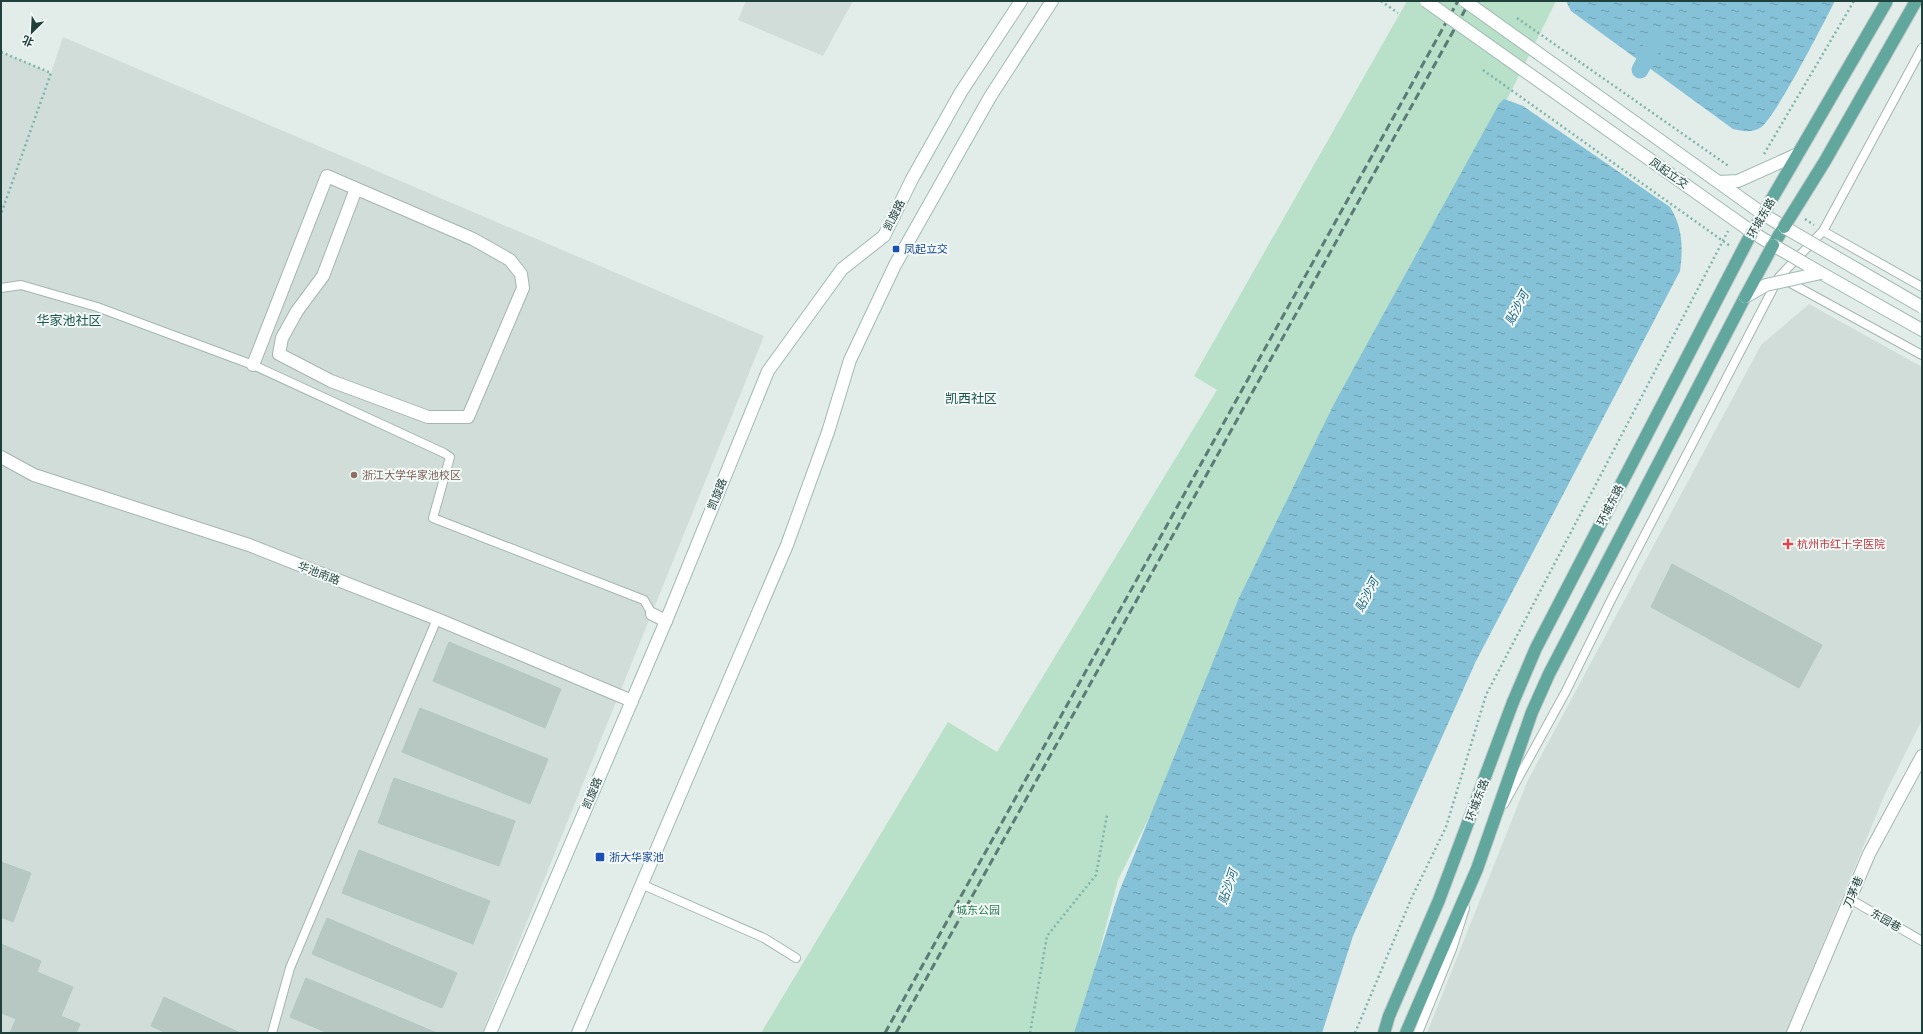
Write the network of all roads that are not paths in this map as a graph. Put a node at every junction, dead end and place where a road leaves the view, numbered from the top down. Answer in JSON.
{"nodes":[{"id":1,"x":1021,"y":1,"type":"edge"},
{"id":2,"x":1052,"y":1,"type":"edge"},
{"id":3,"x":1426,"y":1,"type":"edge"},
{"id":4,"x":1465,"y":1,"type":"edge"},
{"id":5,"x":1886,"y":1,"type":"edge"},
{"id":6,"x":1916,"y":1,"type":"edge"},
{"id":7,"x":1922,"y":48,"type":"edge"},
{"id":8,"x":1798,"y":154,"type":"junction"},
{"id":9,"x":1719,"y":182,"type":"junction"},
{"id":10,"x":356,"y":188,"type":"junction"},
{"id":11,"x":1763,"y":214,"type":"junction"},
{"id":12,"x":1784,"y":227,"type":"junction"},
{"id":13,"x":1823,"y":231,"type":"junction"},
{"id":14,"x":1752,"y":232,"type":"junction"},
{"id":15,"x":1773,"y":246,"type":"junction"},
{"id":16,"x":1821,"y":273,"type":"junction"},
{"id":17,"x":1779,"y":277,"type":"junction"},
{"id":18,"x":1922,"y":287,"type":"edge"},
{"id":19,"x":1,"y":288,"type":"edge"},
{"id":20,"x":1746,"y":297,"type":"junction"},
{"id":21,"x":1922,"y":307,"type":"edge"},
{"id":22,"x":1922,"y":330,"type":"edge"},
{"id":23,"x":1922,"y":355,"type":"edge"},
{"id":24,"x":253,"y":365,"type":"junction"},
{"id":25,"x":1,"y":457,"type":"edge"},
{"id":26,"x":652,"y":614,"type":"joint"},
{"id":27,"x":437,"y":619,"type":"junction"},
{"id":28,"x":666,"y":621,"type":"junction"},
{"id":29,"x":632,"y":702,"type":"junction"},
{"id":30,"x":1922,"y":756,"type":"edge"},
{"id":31,"x":1491,"y":830,"type":"junction"},
{"id":32,"x":641,"y":884,"type":"junction"},
{"id":33,"x":1850,"y":899,"type":"junction"},
{"id":34,"x":1922,"y":941,"type":"edge"},
{"id":35,"x":796,"y":958,"type":"dead end"},
{"id":36,"x":272,"y":1033,"type":"edge"},
{"id":37,"x":490,"y":1033,"type":"edge"},
{"id":38,"x":578,"y":1033,"type":"edge"},
{"id":39,"x":1384,"y":1033,"type":"edge"},
{"id":40,"x":1406,"y":1033,"type":"edge"},
{"id":41,"x":1418,"y":1033,"type":"edge"},
{"id":42,"x":1793,"y":1033,"type":"edge"}],
"edges":[{"from":1,"to":28,"type":"main road","name":"凯旋路"},
{"from":2,"to":32,"type":"main road"},
{"from":3,"to":14,"type":"main road","name":"凤起立交","bridge":true},
{"from":4,"to":9,"type":"main road","name":"凤起立交","bridge":true},
{"from":5,"to":8,"type":"main road","name":"环城东路","bridge":true},
{"from":6,"to":12,"type":"main road","name":"环城东路","bridge":true},
{"from":7,"to":13,"type":"lane","name":"环城东路"},
{"from":8,"to":9,"type":"main road","bridge":true},
{"from":8,"to":11,"type":"main road","name":"环城东路","bridge":true},
{"from":9,"to":11,"type":"main road","name":"凤起立交","bridge":true},
{"from":10,"to":10,"type":"main road"},
{"from":10,"to":24,"type":"main road"},
{"from":11,"to":12,"type":"main road","name":"凤起立交"},
{"from":11,"to":14,"type":"main road","name":"环城东路"},
{"from":12,"to":15,"type":"main road","name":"环城东路"},
{"from":12,"to":21,"type":"main road","name":"凤起立交","bridge":true},
{"from":13,"to":17,"type":"lane","name":"环城东路"},
{"from":13,"to":18,"type":"lane"},
{"from":14,"to":15,"type":"main road","name":"凤起立交"},
{"from":14,"to":39,"type":"main road","name":"环城东路","bridge":true},
{"from":15,"to":16,"type":"main road","name":"凤起立交","bridge":true},
{"from":15,"to":20,"type":"main road","name":"环城东路","bridge":true},
{"from":16,"to":20,"type":"main road","bridge":true},
{"from":16,"to":22,"type":"main road","name":"凤起立交"},
{"from":17,"to":23,"type":"lane"},
{"from":17,"to":31,"type":"lane","name":"环城东路"},
{"from":19,"to":24,"type":"lane"},
{"from":20,"to":31,"type":"main road","name":"环城东路"},
{"from":24,"to":26,"type":"lane"},
{"from":25,"to":27,"type":"main road","name":"华池南路"},
{"from":26,"to":28,"type":"main road"},
{"from":27,"to":29,"type":"main road","name":"华池南路"},
{"from":27,"to":36,"type":"lane"},
{"from":28,"to":29,"type":"main road","name":"凯旋路"},
{"from":29,"to":37,"type":"main road","name":"凯旋路"},
{"from":30,"to":33,"type":"main road","name":"刀茅巷"},
{"from":31,"to":40,"type":"main road","name":"环城东路"},
{"from":31,"to":41,"type":"lane","name":"环城东路"},
{"from":32,"to":35,"type":"lane"},
{"from":32,"to":38,"type":"main road"},
{"from":33,"to":34,"type":"lane","name":"东园巷"},
{"from":33,"to":42,"type":"main road","name":"刀茅巷"}]}
